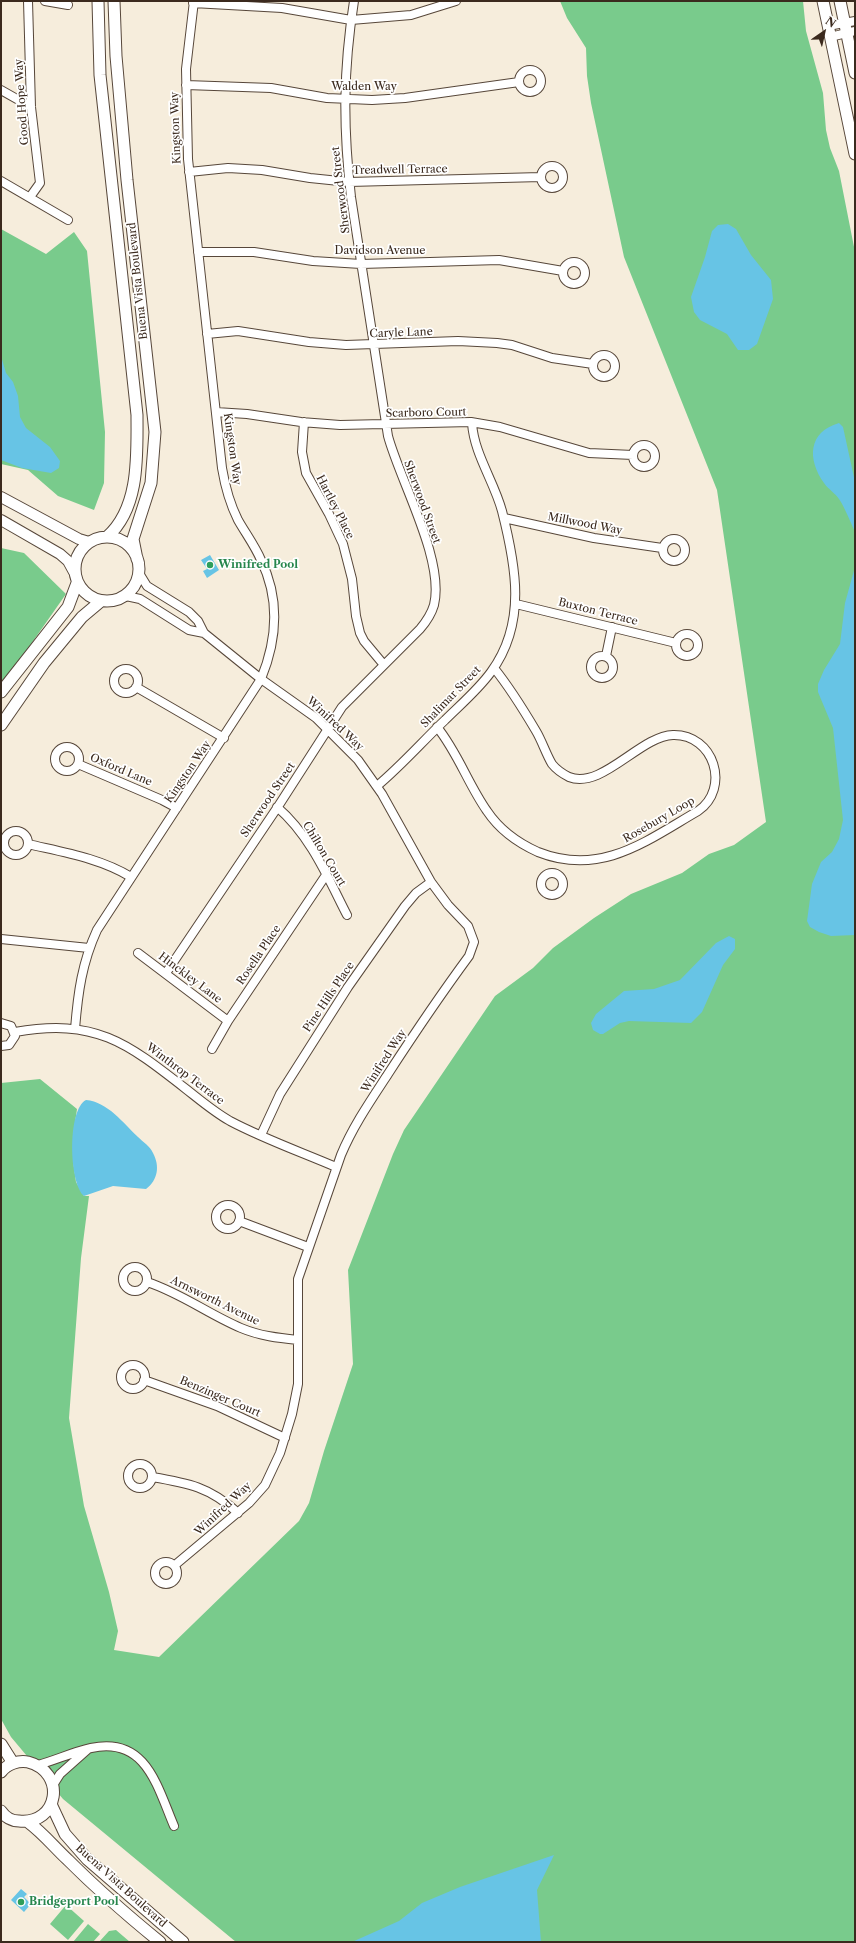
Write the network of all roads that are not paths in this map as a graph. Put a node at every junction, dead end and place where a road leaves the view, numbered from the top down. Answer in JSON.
{"nodes":[{"id":1,"x":28,"y":1,"type":"edge"},
{"id":2,"x":45,"y":1,"type":"edge"},
{"id":3,"x":98,"y":1,"type":"edge"},
{"id":4,"x":114,"y":1,"type":"edge"},
{"id":5,"x":354,"y":1,"type":"edge"},
{"id":6,"x":456,"y":1,"type":"edge"},
{"id":7,"x":822,"y":1,"type":"edge"},
{"id":8,"x":840,"y":1,"type":"edge"},
{"id":9,"x":194,"y":2,"type":"edge"},
{"id":10,"x":68,"y":5,"type":"dead end"},
{"id":11,"x":351,"y":20,"type":"junction"},
{"id":12,"x":850,"y":27,"type":"edge"},
{"id":13,"x":829,"y":32,"type":"junction"},
{"id":14,"x":855,"y":72,"type":"edge"},
{"id":15,"x":519,"y":82,"type":"dead end"},
{"id":16,"x":186,"y":85,"type":"junction"},
{"id":17,"x":1,"y":90,"type":"edge"},
{"id":18,"x":344,"y":100,"type":"junction"},
{"id":19,"x":32,"y":107,"type":"junction"},
{"id":20,"x":855,"y":154,"type":"edge"},
{"id":21,"x":189,"y":172,"type":"junction"},
{"id":22,"x":541,"y":177,"type":"dead end"},
{"id":23,"x":1,"y":181,"type":"edge"},
{"id":24,"x":349,"y":182,"type":"junction"},
{"id":25,"x":30,"y":197,"type":"junction"},
{"id":26,"x":68,"y":220,"type":"dead end"},
{"id":27,"x":198,"y":252,"type":"junction"},
{"id":28,"x":362,"y":264,"type":"junction"},
{"id":29,"x":563,"y":271,"type":"dead end"},
{"id":30,"x":207,"y":334,"type":"junction"},
{"id":31,"x":374,"y":344,"type":"junction"},
{"id":32,"x":593,"y":364,"type":"dead end"},
{"id":33,"x":216,"y":412,"type":"junction"},
{"id":34,"x":304,"y":422,"type":"junction"},
{"id":35,"x":472,"y":423,"type":"junction"},
{"id":36,"x":386,"y":425,"type":"junction"},
{"id":37,"x":633,"y":455,"type":"dead end"},
{"id":38,"x":1,"y":496,"type":"edge"},
{"id":39,"x":504,"y":518,"type":"junction"},
{"id":40,"x":1,"y":520,"type":"edge"},
{"id":41,"x":107,"y":537,"type":"junction"},
{"id":42,"x":89,"y":542,"type":"junction"},
{"id":43,"x":662,"y":548,"type":"dead end"},
{"id":44,"x":137,"y":559,"type":"junction"},
{"id":45,"x":74,"y":572,"type":"junction"},
{"id":46,"x":139,"y":573,"type":"junction"},
{"id":47,"x":77,"y":583,"type":"junction"},
{"id":48,"x":126,"y":596,"type":"junction"},
{"id":49,"x":101,"y":601,"type":"junction"},
{"id":50,"x":516,"y":604,"type":"junction"},
{"id":51,"x":612,"y":627,"type":"junction"},
{"id":52,"x":204,"y":633,"type":"junction"},
{"id":53,"x":676,"y":643,"type":"dead end"},
{"id":54,"x":606,"y":656,"type":"dead end"},
{"id":55,"x":384,"y":665,"type":"junction"},
{"id":56,"x":494,"y":668,"type":"junction"},
{"id":57,"x":261,"y":679,"type":"junction"},
{"id":58,"x":136,"y":687,"type":"dead end"},
{"id":59,"x":1,"y":692,"type":"edge"},
{"id":60,"x":1,"y":725,"type":"edge"},
{"id":61,"x":437,"y":727,"type":"junction"},
{"id":62,"x":328,"y":730,"type":"junction"},
{"id":63,"x":224,"y":738,"type":"junction"},
{"id":64,"x":78,"y":764,"type":"dead end"},
{"id":65,"x":377,"y":786,"type":"junction"},
{"id":66,"x":177,"y":808,"type":"junction"},
{"id":67,"x":277,"y":808,"type":"junction"},
{"id":68,"x":28,"y":844,"type":"dead end"},
{"id":69,"x":558,"y":859,"type":"junction"},
{"id":70,"x":555,"y":873,"type":"dead end"},
{"id":71,"x":326,"y":875,"type":"junction"},
{"id":72,"x":131,"y":877,"type":"junction"},
{"id":73,"x":431,"y":882,"type":"junction"},
{"id":74,"x":347,"y":915,"type":"dead end"},
{"id":75,"x":1,"y":939,"type":"edge"},
{"id":76,"x":89,"y":948,"type":"junction"},
{"id":77,"x":138,"y":953,"type":"dead end"},
{"id":78,"x":166,"y":973,"type":"junction"},
{"id":79,"x":228,"y":1021,"type":"junction"},
{"id":80,"x":1,"y":1023,"type":"edge"},
{"id":81,"x":75,"y":1028,"type":"junction"},
{"id":82,"x":15,"y":1032,"type":"junction"},
{"id":83,"x":1,"y":1046,"type":"edge"},
{"id":84,"x":212,"y":1049,"type":"dead end"},
{"id":85,"x":261,"y":1135,"type":"junction"},
{"id":86,"x":336,"y":1167,"type":"junction"},
{"id":87,"x":239,"y":1222,"type":"dead end"},
{"id":88,"x":308,"y":1247,"type":"junction"},
{"id":89,"x":147,"y":1282,"type":"dead end"},
{"id":90,"x":298,"y":1340,"type":"junction"},
{"id":91,"x":144,"y":1380,"type":"dead end"},
{"id":92,"x":285,"y":1438,"type":"junction"},
{"id":93,"x":152,"y":1477,"type":"dead end"},
{"id":94,"x":238,"y":1513,"type":"junction"},
{"id":95,"x":175,"y":1565,"type":"dead end"},
{"id":96,"x":1,"y":1744,"type":"edge"},
{"id":97,"x":89,"y":1749,"type":"junction"},
{"id":98,"x":14,"y":1763,"type":"junction"},
{"id":99,"x":38,"y":1765,"type":"junction"},
{"id":100,"x":1,"y":1772,"type":"edge"},
{"id":101,"x":53,"y":1785,"type":"junction"},
{"id":102,"x":52,"y":1804,"type":"junction"},
{"id":103,"x":2,"y":1814,"type":"edge"},
{"id":104,"x":28,"y":1822,"type":"junction"},
{"id":105,"x":174,"y":1826,"type":"dead end"},
{"id":106,"x":160,"y":1942,"type":"edge"},
{"id":107,"x":184,"y":1942,"type":"edge"}],
"edges":[{"from":1,"to":19,"type":"street","name":"Good Hope Way"},
{"from":2,"to":10,"type":"street"},
{"from":3,"to":41,"type":"main road","name":"Buena Vista Boulevard"},
{"from":4,"to":44,"type":"main road","name":"Buena Vista Boulevard"},
{"from":5,"to":11,"type":"street","name":"Sherwood Street"},
{"from":6,"to":11,"type":"street"},
{"from":7,"to":13,"type":"main road"},
{"from":8,"to":12,"type":"main road"},
{"from":9,"to":11,"type":"street"},
{"from":9,"to":16,"type":"street","name":"Kingston Way"},
{"from":11,"to":18,"type":"street","name":"Sherwood Street"},
{"from":12,"to":13,"type":"street"},
{"from":12,"to":14,"type":"main road"},
{"from":13,"to":20,"type":"main road"},
{"from":15,"to":18,"type":"street","name":"Walden Way"},
{"from":16,"to":18,"type":"street","name":"Walden Way"},
{"from":16,"to":21,"type":"street","name":"Kingston Way"},
{"from":17,"to":19,"type":"street"},
{"from":18,"to":24,"type":"street","name":"Sherwood Street"},
{"from":19,"to":25,"type":"street","name":"Good Hope Way"},
{"from":21,"to":24,"type":"street","name":"Treadwell Terrace"},
{"from":21,"to":27,"type":"street","name":"Kingston Way"},
{"from":22,"to":24,"type":"street","name":"Treadwell Terrace"},
{"from":23,"to":25,"type":"street"},
{"from":24,"to":28,"type":"street","name":"Sherwood Street"},
{"from":25,"to":26,"type":"street"},
{"from":27,"to":28,"type":"street","name":"Davidson Avenue"},
{"from":27,"to":30,"type":"street","name":"Kingston Way"},
{"from":28,"to":29,"type":"street","name":"Davidson Avenue"},
{"from":28,"to":31,"type":"street","name":"Sherwood Street"},
{"from":30,"to":31,"type":"street","name":"Caryle Lane"},
{"from":30,"to":33,"type":"street","name":"Kingston Way"},
{"from":31,"to":32,"type":"street","name":"Caryle Lane"},
{"from":31,"to":36,"type":"street","name":"Sherwood Street"},
{"from":33,"to":34,"type":"street","name":"Scarboro Court"},
{"from":33,"to":57,"type":"street","name":"Kingston Way"},
{"from":34,"to":36,"type":"street","name":"Scarboro Court"},
{"from":34,"to":55,"type":"street","name":"Hartley Place"},
{"from":35,"to":36,"type":"street","name":"Scarboro Court"},
{"from":35,"to":37,"type":"street","name":"Scarboro Court"},
{"from":35,"to":39,"type":"street","name":"Shalimar Street"},
{"from":36,"to":55,"type":"street","name":"Sherwood Street"},
{"from":38,"to":42,"type":"street"},
{"from":39,"to":43,"type":"street","name":"Millwood Way"},
{"from":39,"to":50,"type":"street","name":"Shalimar Street"},
{"from":40,"to":45,"type":"street"},
{"from":41,"to":42,"type":"main road"},
{"from":41,"to":44,"type":"main road","name":"Buena Vista Boulevard"},
{"from":42,"to":45,"type":"main road"},
{"from":44,"to":46,"type":"main road","name":"Buena Vista Boulevard"},
{"from":45,"to":47,"type":"main road"},
{"from":46,"to":48,"type":"main road"},
{"from":46,"to":52,"type":"street"},
{"from":47,"to":49,"type":"main road"},
{"from":47,"to":59,"type":"main road"},
{"from":48,"to":49,"type":"main road"},
{"from":48,"to":52,"type":"street"},
{"from":49,"to":60,"type":"main road"},
{"from":50,"to":51,"type":"street","name":"Buxton Terrace"},
{"from":50,"to":56,"type":"street","name":"Shalimar Street"},
{"from":51,"to":53,"type":"street","name":"Buxton Terrace"},
{"from":51,"to":54,"type":"street"},
{"from":52,"to":57,"type":"street","name":"Winifred Way"},
{"from":55,"to":62,"type":"street","name":"Sherwood Street"},
{"from":56,"to":61,"type":"street","name":"Shalimar Street"},
{"from":56,"to":69,"type":"street","name":"Rosebury Loop"},
{"from":57,"to":62,"type":"street","name":"Winifred Way"},
{"from":57,"to":63,"type":"street","name":"Kingston Way"},
{"from":58,"to":63,"type":"street"},
{"from":61,"to":65,"type":"street","name":"Shalimar Street"},
{"from":61,"to":69,"type":"street","name":"Rosebury Loop"},
{"from":62,"to":65,"type":"street","name":"Winifred Way"},
{"from":62,"to":67,"type":"street","name":"Sherwood Street"},
{"from":63,"to":66,"type":"street","name":"Kingston Way"},
{"from":64,"to":66,"type":"street","name":"Oxford Lane"},
{"from":65,"to":73,"type":"street","name":"Winifred Way"},
{"from":66,"to":72,"type":"street","name":"Kingston Way"},
{"from":67,"to":71,"type":"street","name":"Chilton Court"},
{"from":67,"to":78,"type":"street","name":"Sherwood Street"},
{"from":68,"to":72,"type":"street"},
{"from":69,"to":70,"type":"street"},
{"from":71,"to":74,"type":"street","name":"Chilton Court"},
{"from":71,"to":79,"type":"street","name":"Rosella Place"},
{"from":72,"to":76,"type":"street","name":"Kingston Way"},
{"from":73,"to":85,"type":"street","name":"Pine Hills Place"},
{"from":73,"to":86,"type":"street","name":"Winifred Way"},
{"from":75,"to":76,"type":"street"},
{"from":76,"to":81,"type":"street","name":"Kingston Way"},
{"from":77,"to":78,"type":"street","name":"Hinckley Lane"},
{"from":78,"to":79,"type":"street","name":"Hinckley Lane"},
{"from":79,"to":84,"type":"street","name":"Rosella Place"},
{"from":80,"to":82,"type":"street"},
{"from":81,"to":82,"type":"street","name":"Winthrop Terrace"},
{"from":81,"to":85,"type":"street","name":"Winthrop Terrace"},
{"from":82,"to":83,"type":"street"},
{"from":85,"to":86,"type":"street","name":"Winthrop Terrace"},
{"from":86,"to":88,"type":"street","name":"Winifred Way"},
{"from":87,"to":88,"type":"street"},
{"from":88,"to":90,"type":"street","name":"Winifred Way"},
{"from":89,"to":90,"type":"street","name":"Arnsworth Avenue"},
{"from":90,"to":92,"type":"street","name":"Winifred Way"},
{"from":91,"to":92,"type":"street","name":"Benzinger Court"},
{"from":92,"to":94,"type":"street","name":"Winifred Way"},
{"from":93,"to":94,"type":"street"},
{"from":94,"to":95,"type":"street","name":"Winifred Way"},
{"from":96,"to":98,"type":"main road"},
{"from":97,"to":99,"type":"street"},
{"from":97,"to":101,"type":"street"},
{"from":97,"to":105,"type":"street"},
{"from":98,"to":99,"type":"main road"},
{"from":98,"to":100,"type":"main road"},
{"from":99,"to":101,"type":"main road"},
{"from":101,"to":102,"type":"main road"},
{"from":102,"to":104,"type":"main road"},
{"from":102,"to":107,"type":"main road","name":"Buena Vista Boulevard"},
{"from":103,"to":104,"type":"main road"},
{"from":104,"to":106,"type":"main road","name":"Buena Vista Boulevard"}]}
